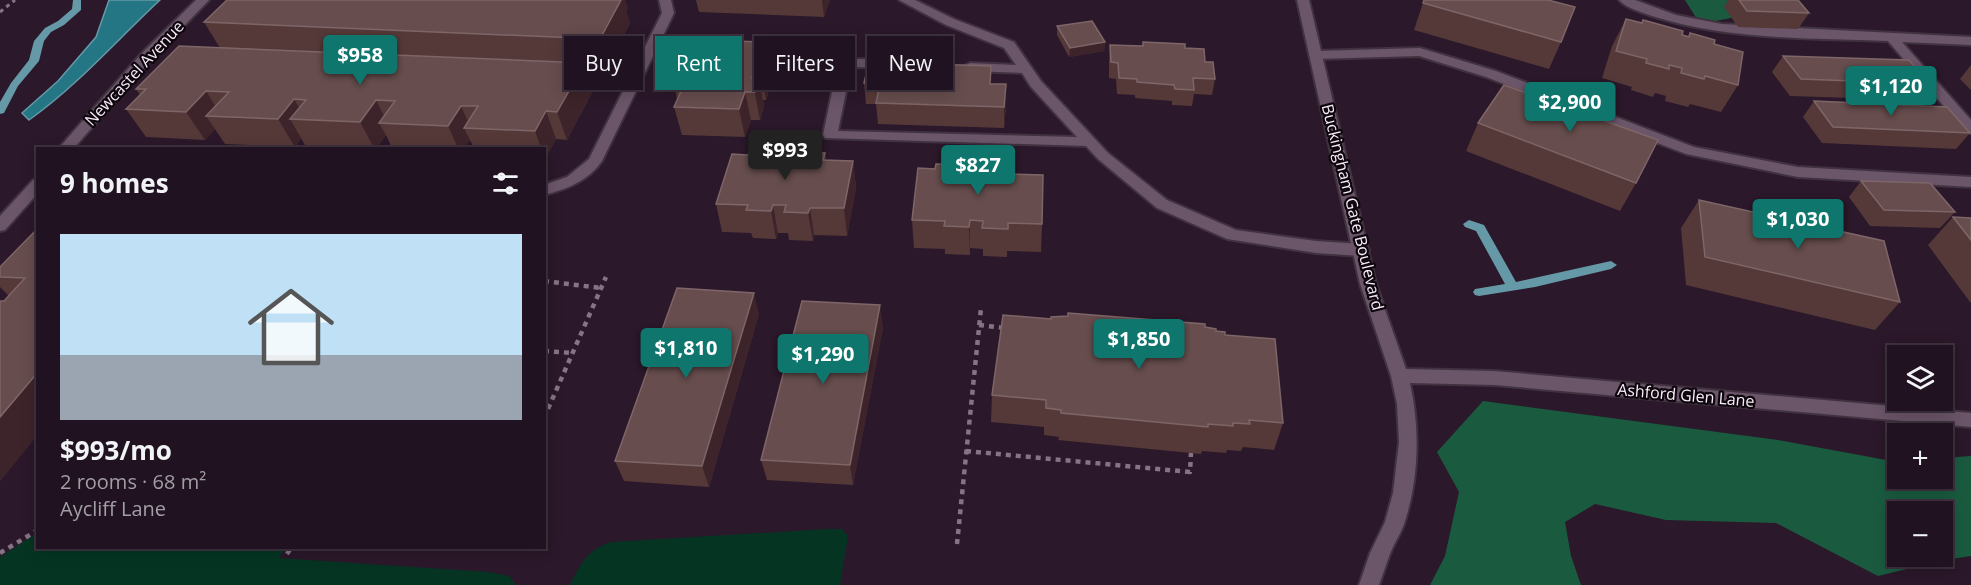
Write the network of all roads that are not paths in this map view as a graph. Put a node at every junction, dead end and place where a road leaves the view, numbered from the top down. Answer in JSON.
{"nodes":[{"id":1,"x":203,"y":0,"type":"edge"},
{"id":2,"x":665,"y":0,"type":"edge"},
{"id":3,"x":905,"y":0,"type":"edge"},
{"id":4,"x":1303,"y":0,"type":"edge"},
{"id":5,"x":1625,"y":0,"type":"edge"},
{"id":6,"x":1891,"y":37,"type":"junction"},
{"id":7,"x":1971,"y":41,"type":"edge"},
{"id":8,"x":1316,"y":55,"type":"junction"},
{"id":9,"x":867,"y":64,"type":"edge"},
{"id":10,"x":958,"y":67,"type":"edge"},
{"id":11,"x":1026,"y":69,"type":"junction"},
{"id":12,"x":1971,"y":129,"type":"edge"},
{"id":13,"x":1090,"y":142,"type":"junction"},
{"id":14,"x":67,"y":147,"type":"edge"},
{"id":15,"x":1971,"y":182,"type":"edge"},
{"id":16,"x":36,"y":185,"type":"edge"},
{"id":17,"x":546,"y":190,"type":"edge"},
{"id":18,"x":0,"y":226,"type":"edge"},
{"id":19,"x":1361,"y":250,"type":"junction"},
{"id":20,"x":1400,"y":376,"type":"junction"},
{"id":21,"x":1971,"y":420,"type":"edge"},
{"id":22,"x":1369,"y":585,"type":"edge"}],
"edges":[{"from":1,"to":14,"type":"street","name":"Newcastel Avenue"},
{"from":2,"to":17,"type":"street"},
{"from":3,"to":11,"type":"street"},
{"from":4,"to":8,"type":"street","name":"Buckingham Gate Boulevard"},
{"from":5,"to":6,"type":"street"},
{"from":6,"to":7,"type":"street"},
{"from":6,"to":12,"type":"street"},
{"from":8,"to":15,"type":"street"},
{"from":8,"to":19,"type":"street","name":"Buckingham Gate Boulevard"},
{"from":9,"to":13,"type":"street"},
{"from":10,"to":11,"type":"street"},
{"from":11,"to":13,"type":"street"},
{"from":13,"to":19,"type":"street"},
{"from":16,"to":18,"type":"street"},
{"from":19,"to":20,"type":"street","name":"Buckingham Gate Boulevard"},
{"from":20,"to":21,"type":"street","name":"Ashford Glen Lane"},
{"from":20,"to":22,"type":"street","name":"Buckingham Gate Boulevard"}]}
